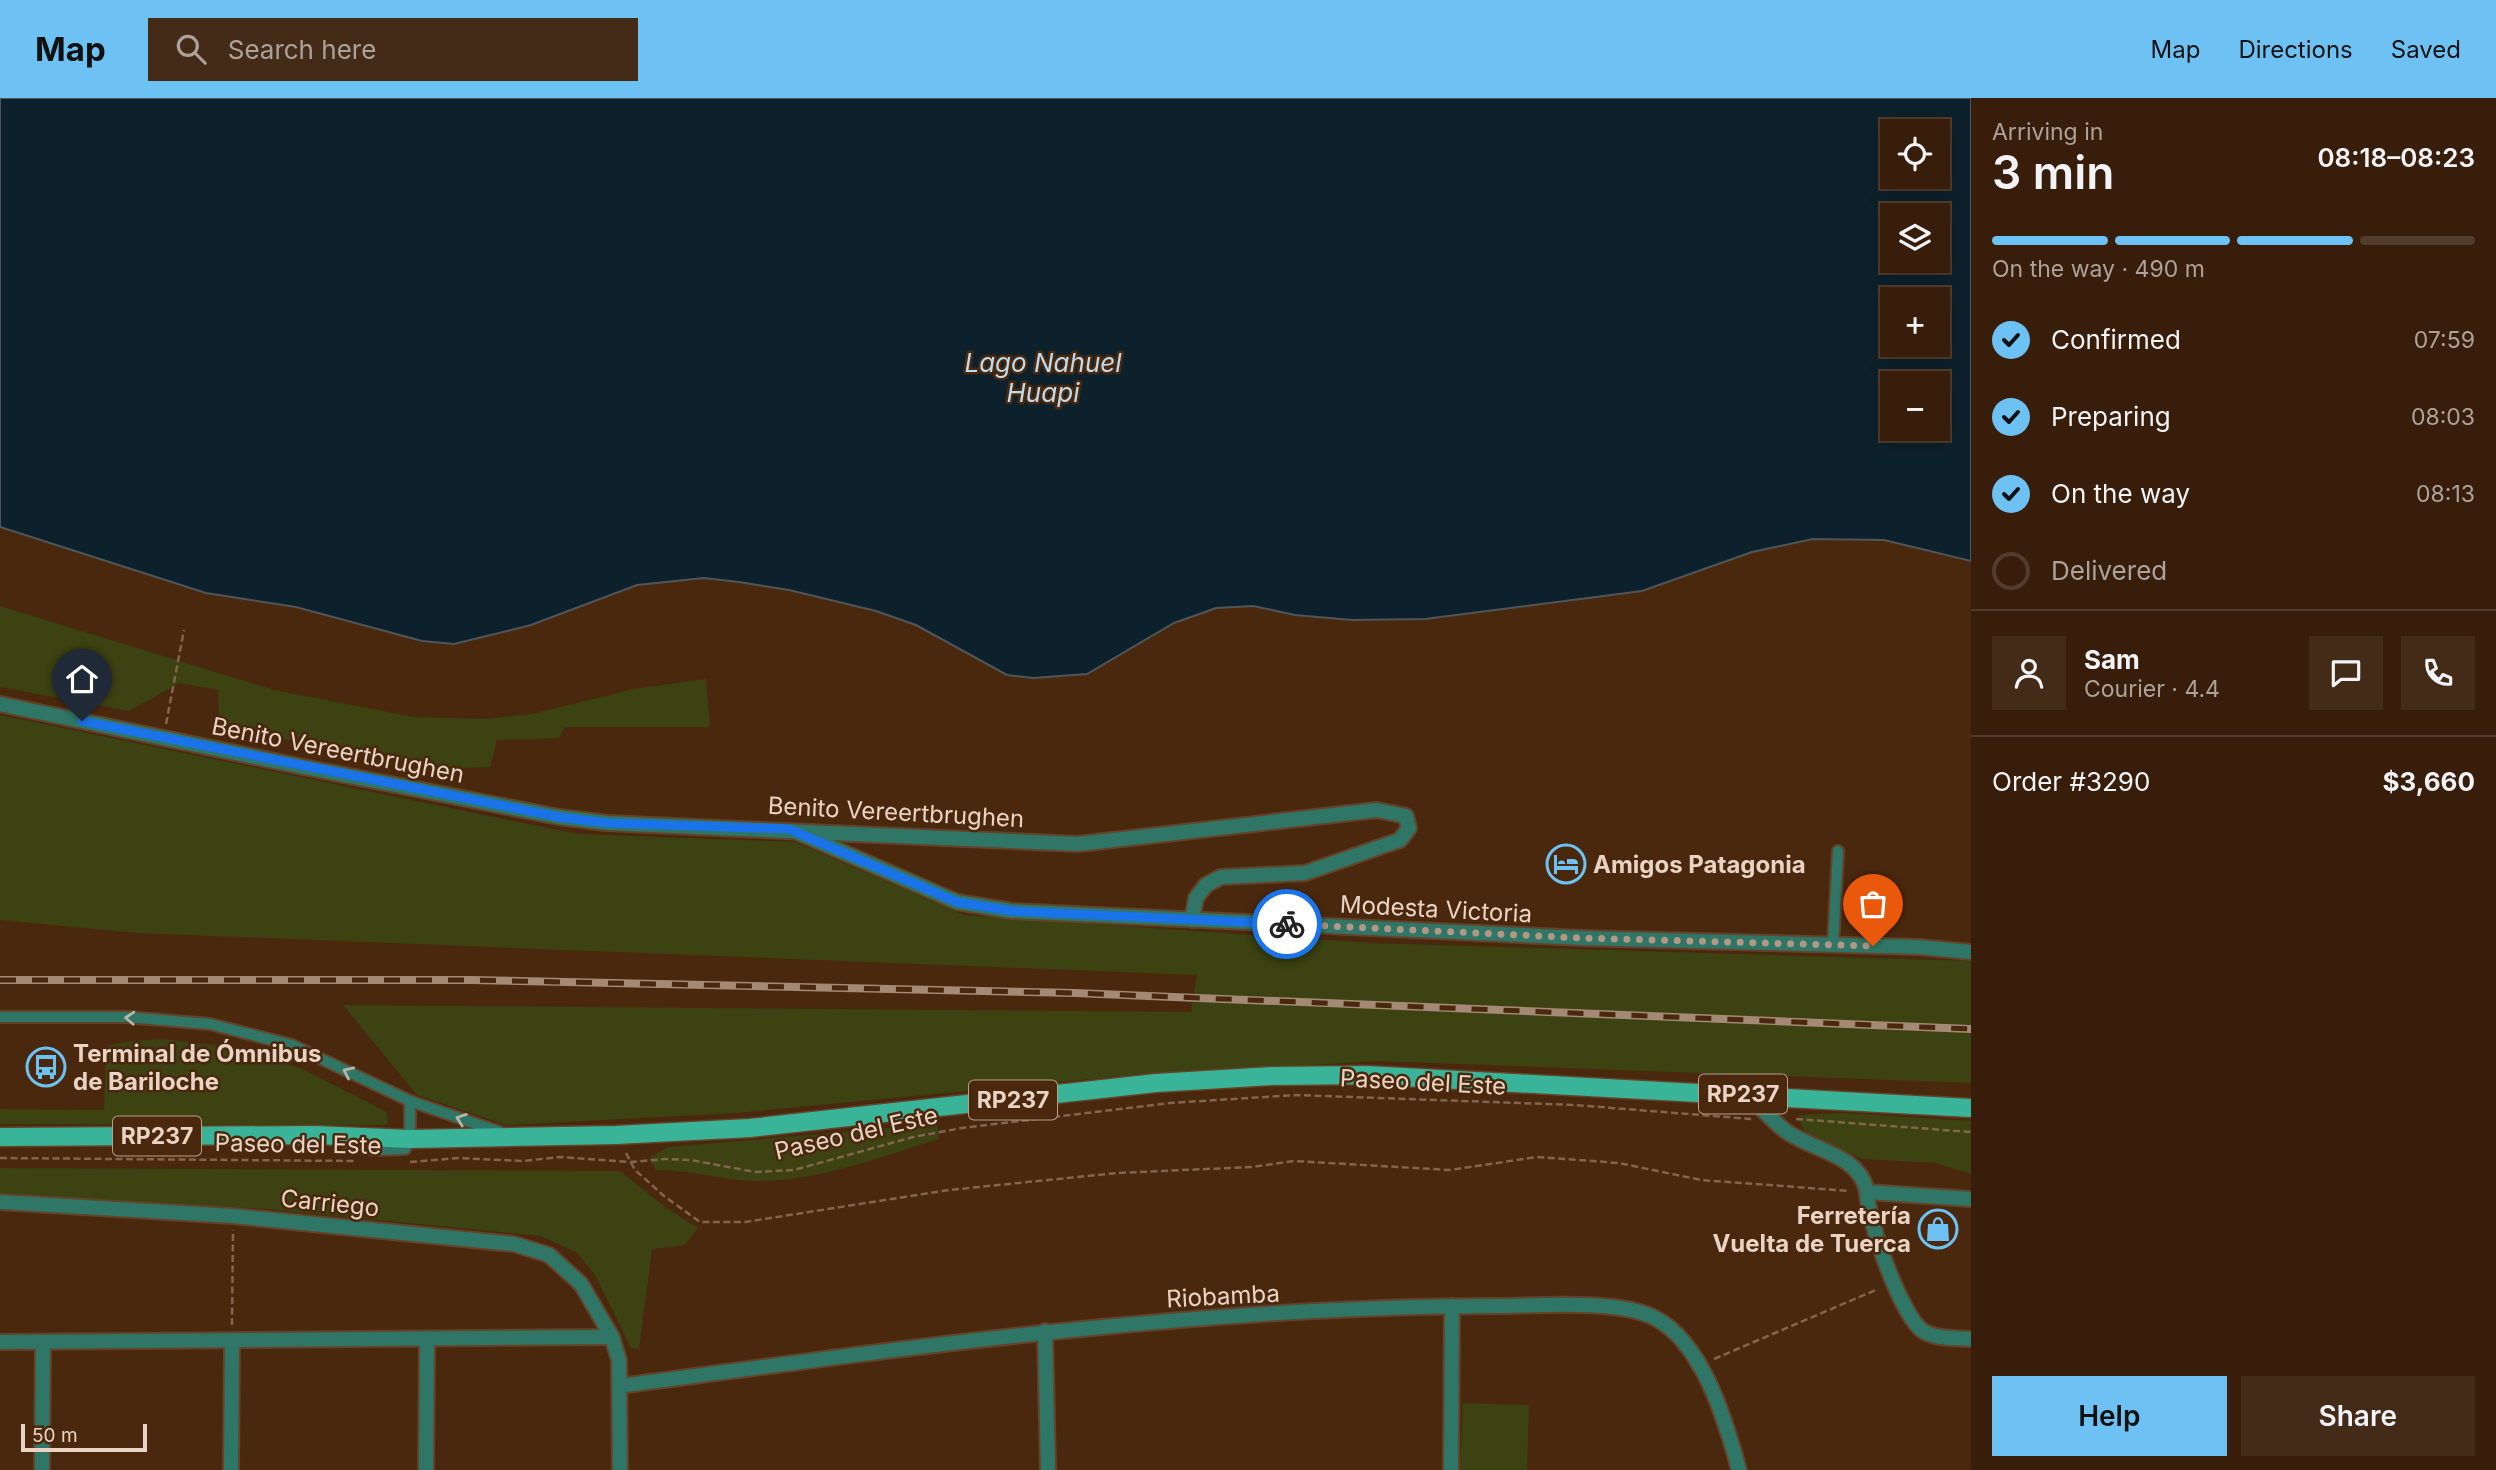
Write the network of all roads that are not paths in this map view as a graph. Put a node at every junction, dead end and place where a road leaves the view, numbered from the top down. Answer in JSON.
{"nodes":[{"id":1,"x":0,"y":704,"type":"edge"},
{"id":2,"x":789,"y":829,"type":"junction"},
{"id":3,"x":1838,"y":851,"type":"dead end"},
{"id":4,"x":1192,"y":920,"type":"junction"},
{"id":5,"x":1833,"y":945,"type":"junction"},
{"id":6,"x":1971,"y":952,"type":"edge"},
{"id":7,"x":0,"y":1017,"type":"edge"},
{"id":8,"x":1747,"y":1094,"type":"junction"},
{"id":9,"x":410,"y":1101,"type":"junction"},
{"id":10,"x":1971,"y":1108,"type":"edge"},
{"id":11,"x":0,"y":1137,"type":"edge"},
{"id":12,"x":512,"y":1137,"type":"junction"},
{"id":13,"x":410,"y":1139,"type":"junction"},
{"id":14,"x":1867,"y":1192,"type":"junction"},
{"id":15,"x":1971,"y":1199,"type":"edge"},
{"id":16,"x":0,"y":1202,"type":"edge"},
{"id":17,"x":1452,"y":1306,"type":"junction"},
{"id":18,"x":1045,"y":1331,"type":"junction"},
{"id":19,"x":612,"y":1337,"type":"junction"},
{"id":20,"x":1971,"y":1339,"type":"edge"},
{"id":21,"x":232,"y":1340,"type":"junction"},
{"id":22,"x":427,"y":1340,"type":"junction"},
{"id":23,"x":0,"y":1342,"type":"edge"},
{"id":24,"x":43,"y":1342,"type":"junction"},
{"id":25,"x":620,"y":1386,"type":"junction"},
{"id":26,"x":42,"y":1470,"type":"edge"},
{"id":27,"x":232,"y":1470,"type":"edge"},
{"id":28,"x":426,"y":1470,"type":"edge"},
{"id":29,"x":620,"y":1470,"type":"edge"},
{"id":30,"x":1048,"y":1470,"type":"edge"},
{"id":31,"x":1451,"y":1470,"type":"edge"},
{"id":32,"x":1739,"y":1470,"type":"edge"}],
"edges":[{"from":1,"to":2,"type":"street","name":"Benito Vereertbrughen"},
{"from":2,"to":4,"type":"street","name":"Modesta Victoria"},
{"from":2,"to":4,"type":"street","name":"Benito Vereertbrughen"},
{"from":3,"to":5,"type":"lane"},
{"from":4,"to":5,"type":"street","name":"Modesta Victoria"},
{"from":5,"to":6,"type":"street","name":"Modesta Victoria"},
{"from":9,"to":7,"type":"lane","one_way":true},
{"from":8,"to":10,"type":"main road","number":"RP237"},
{"from":8,"to":12,"type":"main road","number":"RP237"},
{"from":8,"to":14,"type":"street"},
{"from":12,"to":9,"type":"lane","one_way":true},
{"from":9,"to":13,"type":"lane"},
{"from":11,"to":13,"type":"main road","number":"RP237"},
{"from":12,"to":13,"type":"main road","number":"RP237"},
{"from":14,"to":15,"type":"street"},
{"from":14,"to":20,"type":"street"},
{"from":16,"to":19,"type":"street","name":"Carriego"},
{"from":17,"to":18,"type":"street","name":"Riobamba"},
{"from":17,"to":31,"type":"street"},
{"from":17,"to":32,"type":"street","name":"Riobamba"},
{"from":18,"to":25,"type":"street","name":"Riobamba"},
{"from":18,"to":30,"type":"street"},
{"from":19,"to":22,"type":"street"},
{"from":19,"to":25,"type":"street","name":"Carriego"},
{"from":21,"to":22,"type":"street"},
{"from":21,"to":24,"type":"street"},
{"from":21,"to":27,"type":"street"},
{"from":22,"to":28,"type":"street"},
{"from":23,"to":24,"type":"street"},
{"from":24,"to":26,"type":"street"},
{"from":25,"to":29,"type":"street","name":"Carriego"}]}
